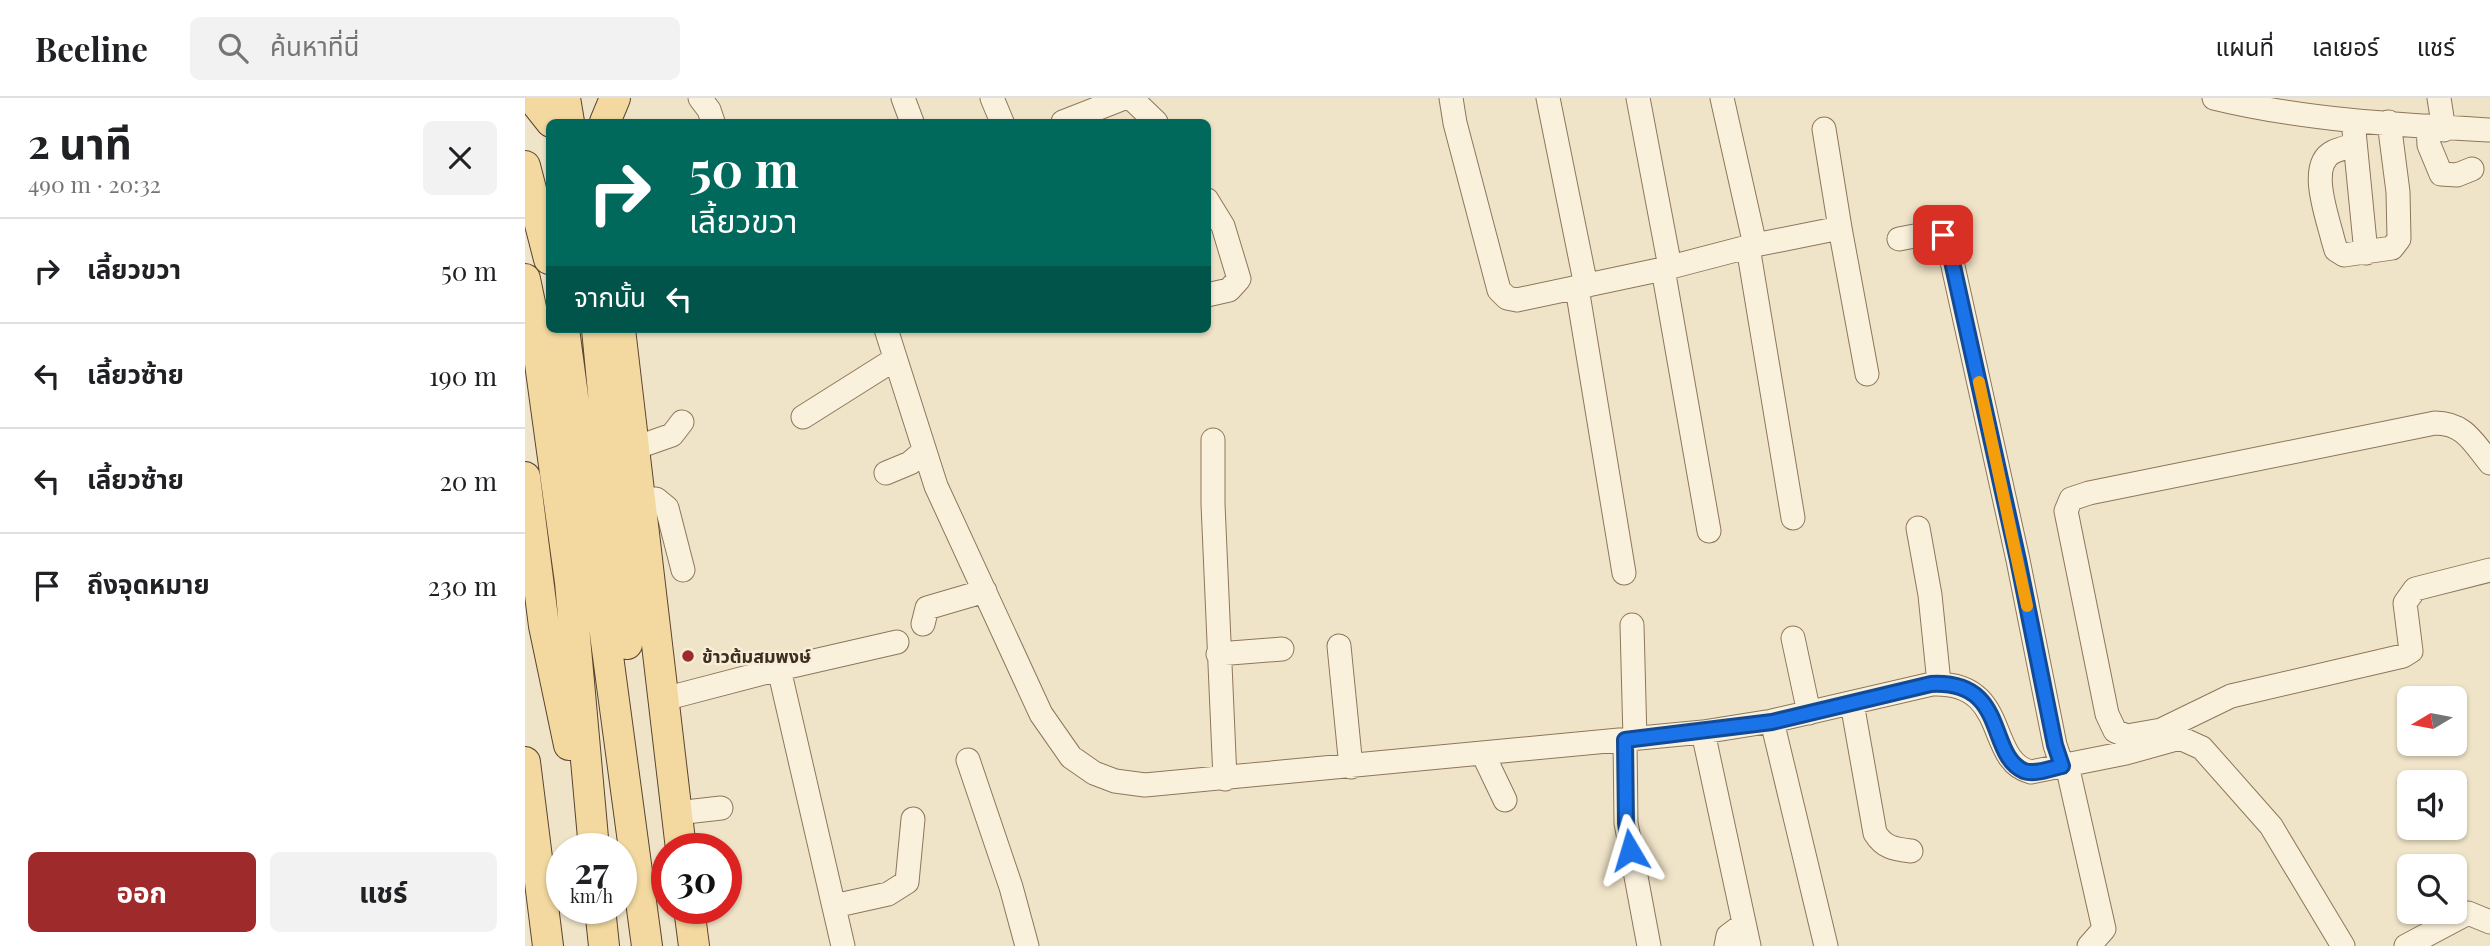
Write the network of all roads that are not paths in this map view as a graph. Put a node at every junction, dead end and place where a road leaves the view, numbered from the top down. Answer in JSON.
{"nodes":[{"id":1,"x":532,"y":98,"type":"edge"},
{"id":2,"x":565,"y":98,"type":"edge"},
{"id":3,"x":614,"y":98,"type":"edge"},
{"id":4,"x":700,"y":98,"type":"edge"},
{"id":5,"x":903,"y":98,"type":"edge"},
{"id":6,"x":992,"y":98,"type":"edge"},
{"id":7,"x":1124,"y":98,"type":"edge"},
{"id":8,"x":1131,"y":98,"type":"edge"},
{"id":9,"x":1451,"y":98,"type":"edge"},
{"id":10,"x":1548,"y":98,"type":"edge"},
{"id":11,"x":1638,"y":98,"type":"edge"},
{"id":12,"x":1722,"y":98,"type":"edge"},
{"id":13,"x":2214,"y":98,"type":"edge"},
{"id":14,"x":2439,"y":98,"type":"edge"},
{"id":15,"x":2322,"y":107,"type":"edge"},
{"id":16,"x":549,"y":119,"type":"edge"},
{"id":17,"x":568,"y":119,"type":"edge"},
{"id":18,"x":606,"y":119,"type":"edge"},
{"id":19,"x":712,"y":119,"type":"edge"},
{"id":20,"x":911,"y":119,"type":"edge"},
{"id":21,"x":1001,"y":119,"type":"edge"},
{"id":22,"x":1071,"y":119,"type":"edge"},
{"id":23,"x":1153,"y":119,"type":"edge"},
{"id":24,"x":2353,"y":120,"type":"junction"},
{"id":25,"x":2389,"y":122,"type":"junction"},
{"id":26,"x":2436,"y":128,"type":"junction"},
{"id":27,"x":1824,"y":129,"type":"dead end"},
{"id":28,"x":2490,"y":130,"type":"edge"},
{"id":29,"x":2354,"y":145,"type":"junction"},
{"id":30,"x":525,"y":166,"type":"edge"},
{"id":31,"x":2472,"y":169,"type":"dead end"},
{"id":32,"x":1211,"y":206,"type":"edge"},
{"id":33,"x":1840,"y":228,"type":"junction"},
{"id":34,"x":1899,"y":239,"type":"dead end"},
{"id":35,"x":1752,"y":246,"type":"junction"},
{"id":36,"x":546,"y":248,"type":"edge"},
{"id":37,"x":2366,"y":253,"type":"junction"},
{"id":38,"x":1667,"y":268,"type":"junction"},
{"id":39,"x":525,"y":279,"type":"edge"},
{"id":40,"x":1581,"y":287,"type":"junction"},
{"id":41,"x":1211,"y":294,"type":"edge"},
{"id":42,"x":565,"y":333,"type":"edge"},
{"id":43,"x":597,"y":333,"type":"edge"},
{"id":44,"x":619,"y":333,"type":"edge"},
{"id":45,"x":620,"y":333,"type":"edge"},
{"id":46,"x":887,"y":333,"type":"edge"},
{"id":47,"x":895,"y":359,"type":"junction"},
{"id":48,"x":1867,"y":374,"type":"dead end"},
{"id":49,"x":803,"y":416,"type":"dead end"},
{"id":50,"x":683,"y":422,"type":"dead end"},
{"id":51,"x":1213,"y":440,"type":"dead end"},
{"id":52,"x":635,"y":448,"type":"junction"},
{"id":53,"x":924,"y":451,"type":"junction"},
{"id":54,"x":2490,"y":463,"type":"edge"},
{"id":55,"x":613,"y":471,"type":"junction"},
{"id":56,"x":886,"y":473,"type":"dead end"},
{"id":57,"x":525,"y":478,"type":"edge"},
{"id":58,"x":641,"y":499,"type":"junction"},
{"id":59,"x":1793,"y":518,"type":"dead end"},
{"id":60,"x":1918,"y":528,"type":"dead end"},
{"id":61,"x":1709,"y":531,"type":"dead end"},
{"id":62,"x":683,"y":570,"type":"dead end"},
{"id":63,"x":2490,"y":570,"type":"edge"},
{"id":64,"x":1624,"y":573,"type":"dead end"},
{"id":65,"x":985,"y":591,"type":"junction"},
{"id":66,"x":923,"y":624,"type":"dead end"},
{"id":67,"x":1632,"y":625,"type":"dead end"},
{"id":68,"x":1793,"y":638,"type":"dead end"},
{"id":69,"x":897,"y":642,"type":"dead end"},
{"id":70,"x":1339,"y":646,"type":"dead end"},
{"id":71,"x":1282,"y":649,"type":"dead end"},
{"id":72,"x":1218,"y":654,"type":"junction"},
{"id":73,"x":779,"y":669,"type":"junction"},
{"id":74,"x":1939,"y":683,"type":"junction"},
{"id":75,"x":664,"y":699,"type":"junction"},
{"id":76,"x":1852,"y":703,"type":"junction"},
{"id":77,"x":1809,"y":713,"type":"junction"},
{"id":78,"x":1772,"y":722,"type":"junction"},
{"id":79,"x":1703,"y":732,"type":"junction"},
{"id":80,"x":1630,"y":740,"type":"junction"},
{"id":81,"x":1483,"y":754,"type":"junction"},
{"id":82,"x":968,"y":760,"type":"dead end"},
{"id":83,"x":525,"y":762,"type":"edge"},
{"id":84,"x":2062,"y":766,"type":"junction"},
{"id":85,"x":1351,"y":767,"type":"junction"},
{"id":86,"x":1225,"y":779,"type":"junction"},
{"id":87,"x":1505,"y":800,"type":"dead end"},
{"id":88,"x":721,"y":808,"type":"dead end"},
{"id":89,"x":677,"y":813,"type":"junction"},
{"id":90,"x":913,"y":818,"type":"dead end"},
{"id":91,"x":589,"y":833,"type":"edge"},
{"id":92,"x":591,"y":833,"type":"edge"},
{"id":93,"x":679,"y":833,"type":"edge"},
{"id":94,"x":1911,"y":851,"type":"dead end"},
{"id":95,"x":639,"y":882,"type":"junction"},
{"id":96,"x":834,"y":906,"type":"junction"},
{"id":97,"x":2490,"y":922,"type":"edge"},
{"id":98,"x":602,"y":924,"type":"edge"},
{"id":99,"x":691,"y":924,"type":"edge"},
{"id":100,"x":1747,"y":935,"type":"edge"},
{"id":101,"x":548,"y":946,"type":"edge"},
{"id":102,"x":604,"y":946,"type":"edge"},
{"id":103,"x":647,"y":946,"type":"edge"},
{"id":104,"x":694,"y":946,"type":"edge"},
{"id":105,"x":843,"y":946,"type":"edge"},
{"id":106,"x":1027,"y":946,"type":"edge"},
{"id":107,"x":1649,"y":946,"type":"edge"},
{"id":108,"x":1726,"y":946,"type":"edge"},
{"id":109,"x":1826,"y":946,"type":"edge"},
{"id":110,"x":2088,"y":946,"type":"edge"},
{"id":111,"x":2343,"y":946,"type":"edge"},
{"id":112,"x":2406,"y":946,"type":"edge"}],
"edges":[{"from":1,"to":16,"type":"main road"},
{"from":2,"to":17,"type":"main road"},
{"from":3,"to":18,"type":"main road"},
{"from":4,"to":19,"type":"street"},
{"from":5,"to":20,"type":"street"},
{"from":6,"to":21,"type":"street"},
{"from":7,"to":22,"type":"street"},
{"from":8,"to":23,"type":"street"},
{"from":9,"to":40,"type":"street"},
{"from":10,"to":40,"type":"street"},
{"from":11,"to":38,"type":"street"},
{"from":12,"to":35,"type":"street"},
{"from":13,"to":15,"type":"street"},
{"from":14,"to":26,"type":"street"},
{"from":15,"to":24,"type":"street"},
{"from":24,"to":25,"type":"street"},
{"from":24,"to":29,"type":"street"},
{"from":25,"to":26,"type":"street"},
{"from":25,"to":37,"type":"street"},
{"from":26,"to":28,"type":"street"},
{"from":26,"to":31,"type":"street"},
{"from":27,"to":33,"type":"street"},
{"from":29,"to":37,"type":"street"},
{"from":29,"to":37,"type":"street"},
{"from":30,"to":36,"type":"main road"},
{"from":32,"to":41,"type":"street"},
{"from":33,"to":35,"type":"street"},
{"from":33,"to":48,"type":"street"},
{"from":34,"to":84,"type":"street"},
{"from":35,"to":38,"type":"street"},
{"from":35,"to":59,"type":"street"},
{"from":38,"to":40,"type":"street"},
{"from":38,"to":61,"type":"street"},
{"from":39,"to":92,"type":"main road"},
{"from":40,"to":64,"type":"street"},
{"from":42,"to":95,"type":"main road"},
{"from":43,"to":55,"type":"main road"},
{"from":44,"to":55,"type":"main road"},
{"from":45,"to":52,"type":"main road"},
{"from":46,"to":47,"type":"street"},
{"from":47,"to":49,"type":"street"},
{"from":47,"to":53,"type":"street"},
{"from":50,"to":52,"type":"street"},
{"from":51,"to":72,"type":"street"},
{"from":52,"to":58,"type":"main road"},
{"from":53,"to":56,"type":"street"},
{"from":53,"to":65,"type":"street"},
{"from":54,"to":63,"type":"street"},
{"from":55,"to":95,"type":"main road"},
{"from":57,"to":91,"type":"main road"},
{"from":58,"to":62,"type":"street"},
{"from":58,"to":75,"type":"main road"},
{"from":60,"to":74,"type":"street"},
{"from":65,"to":66,"type":"street"},
{"from":65,"to":86,"type":"street"},
{"from":67,"to":80,"type":"street"},
{"from":68,"to":77,"type":"street"},
{"from":69,"to":73,"type":"street"},
{"from":70,"to":85,"type":"street"},
{"from":71,"to":72,"type":"street"},
{"from":72,"to":86,"type":"street"},
{"from":73,"to":75,"type":"street"},
{"from":73,"to":96,"type":"street"},
{"from":74,"to":76,"type":"street"},
{"from":74,"to":84,"type":"street"},
{"from":75,"to":89,"type":"main road"},
{"from":76,"to":77,"type":"street"},
{"from":76,"to":94,"type":"street"},
{"from":77,"to":78,"type":"street"},
{"from":78,"to":79,"type":"street"},
{"from":78,"to":109,"type":"street"},
{"from":79,"to":80,"type":"street"},
{"from":79,"to":100,"type":"street"},
{"from":80,"to":81,"type":"street"},
{"from":80,"to":107,"type":"street"},
{"from":81,"to":85,"type":"street"},
{"from":81,"to":87,"type":"street"},
{"from":82,"to":106,"type":"street"},
{"from":83,"to":101,"type":"main road"},
{"from":84,"to":110,"type":"street"},
{"from":84,"to":111,"type":"street"},
{"from":85,"to":86,"type":"street"},
{"from":88,"to":89,"type":"street"},
{"from":89,"to":93,"type":"main road"},
{"from":90,"to":96,"type":"street"},
{"from":95,"to":103,"type":"main road"},
{"from":96,"to":105,"type":"street"},
{"from":97,"to":112,"type":"street"},
{"from":98,"to":102,"type":"main road"},
{"from":99,"to":104,"type":"main road"},
{"from":100,"to":108,"type":"street"}]}
